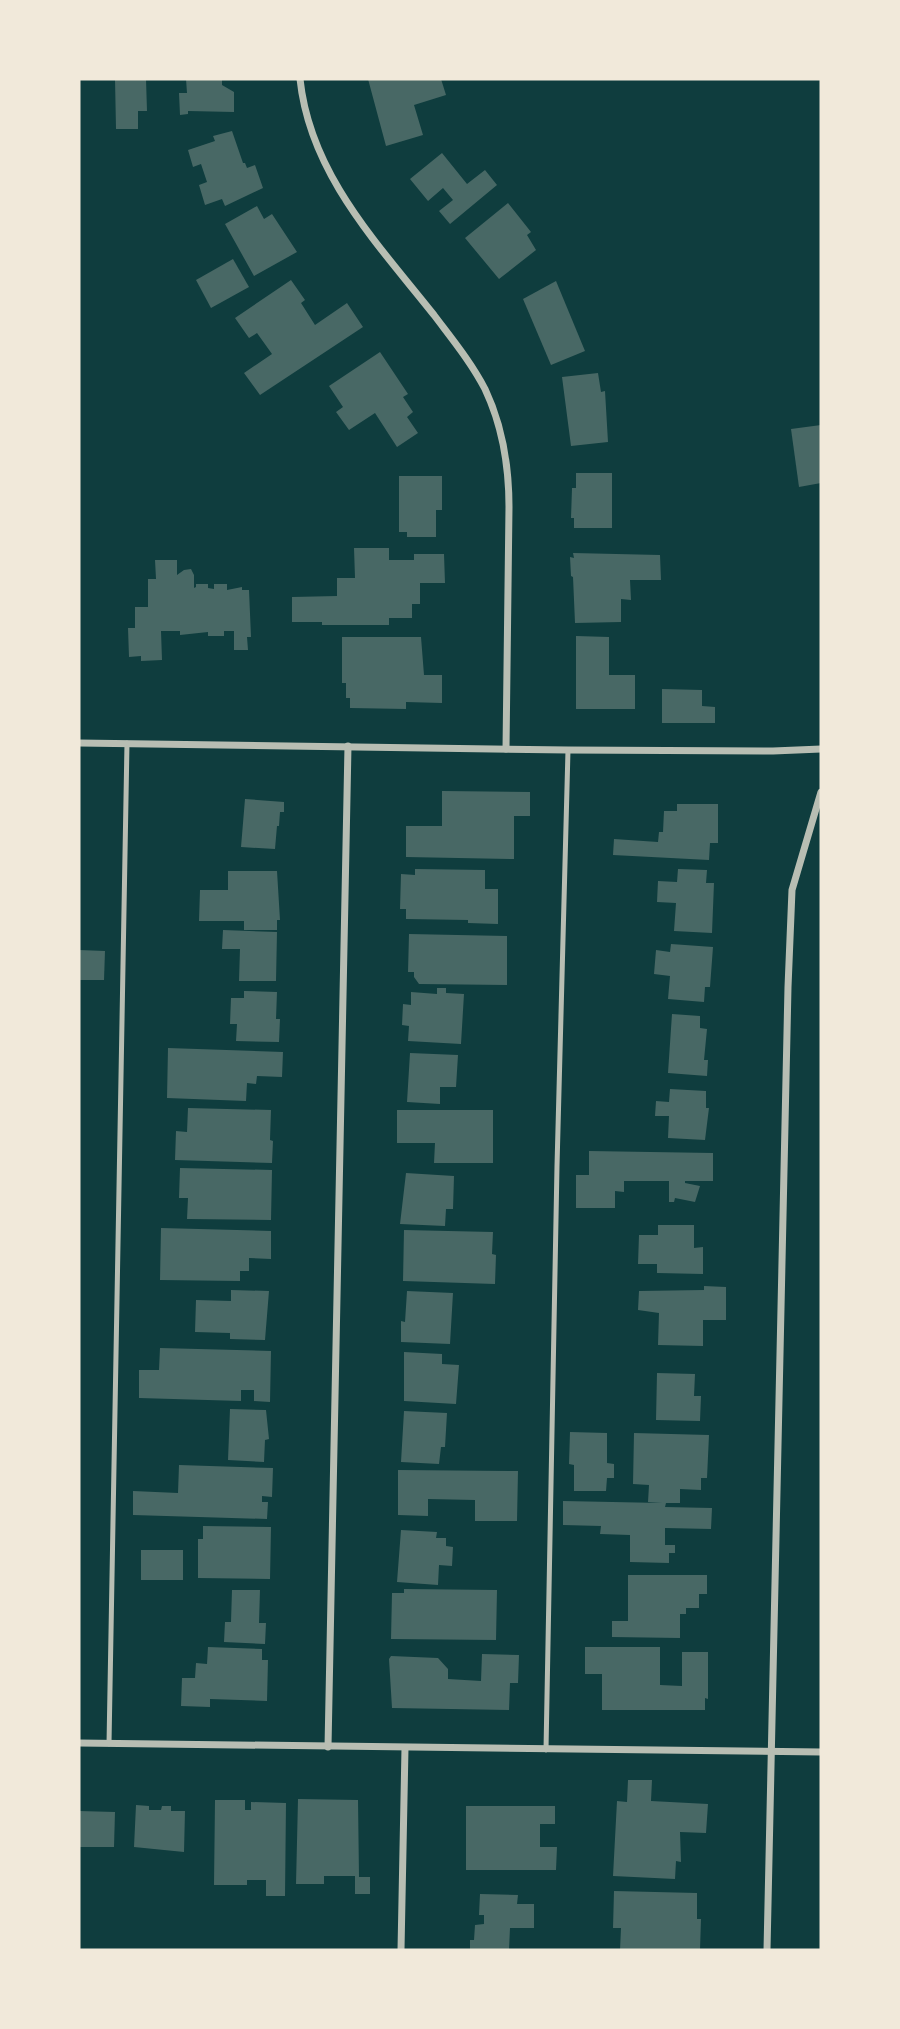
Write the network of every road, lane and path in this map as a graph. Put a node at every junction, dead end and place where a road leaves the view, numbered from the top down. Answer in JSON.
{"nodes":[{"id":1,"x":300,"y":79,"type":"edge"},
{"id":2,"x":79,"y":743,"type":"edge"},
{"id":3,"x":127,"y":743,"type":"junction"},
{"id":4,"x":348,"y":746,"type":"junction"},
{"id":5,"x":821,"y":748,"type":"edge"},
{"id":6,"x":506,"y":749,"type":"junction"},
{"id":7,"x":568,"y":750,"type":"junction"},
{"id":8,"x":821,"y":792,"type":"edge"},
{"id":9,"x":79,"y":1744,"type":"edge"},
{"id":10,"x":109,"y":1744,"type":"junction"},
{"id":11,"x":328,"y":1747,"type":"junction"},
{"id":12,"x":405,"y":1748,"type":"junction"},
{"id":13,"x":546,"y":1750,"type":"junction"},
{"id":14,"x":771,"y":1751,"type":"junction"},
{"id":15,"x":821,"y":1752,"type":"edge"},
{"id":16,"x":401,"y":1950,"type":"edge"},
{"id":17,"x":767,"y":1950,"type":"edge"}],
"edges":[{"from":1,"to":6,"type":"street"},
{"from":2,"to":3,"type":"street"},
{"from":3,"to":4,"type":"street"},
{"from":3,"to":10,"type":"lane"},
{"from":4,"to":6,"type":"street"},
{"from":4,"to":11,"type":"street"},
{"from":5,"to":7,"type":"street"},
{"from":6,"to":7,"type":"street"},
{"from":7,"to":13,"type":"lane"},
{"from":8,"to":14,"type":"street"},
{"from":9,"to":10,"type":"street"},
{"from":10,"to":11,"type":"street"},
{"from":11,"to":12,"type":"street"},
{"from":12,"to":13,"type":"street"},
{"from":12,"to":16,"type":"street"},
{"from":13,"to":14,"type":"street"},
{"from":14,"to":15,"type":"street"},
{"from":14,"to":17,"type":"street"}]}
